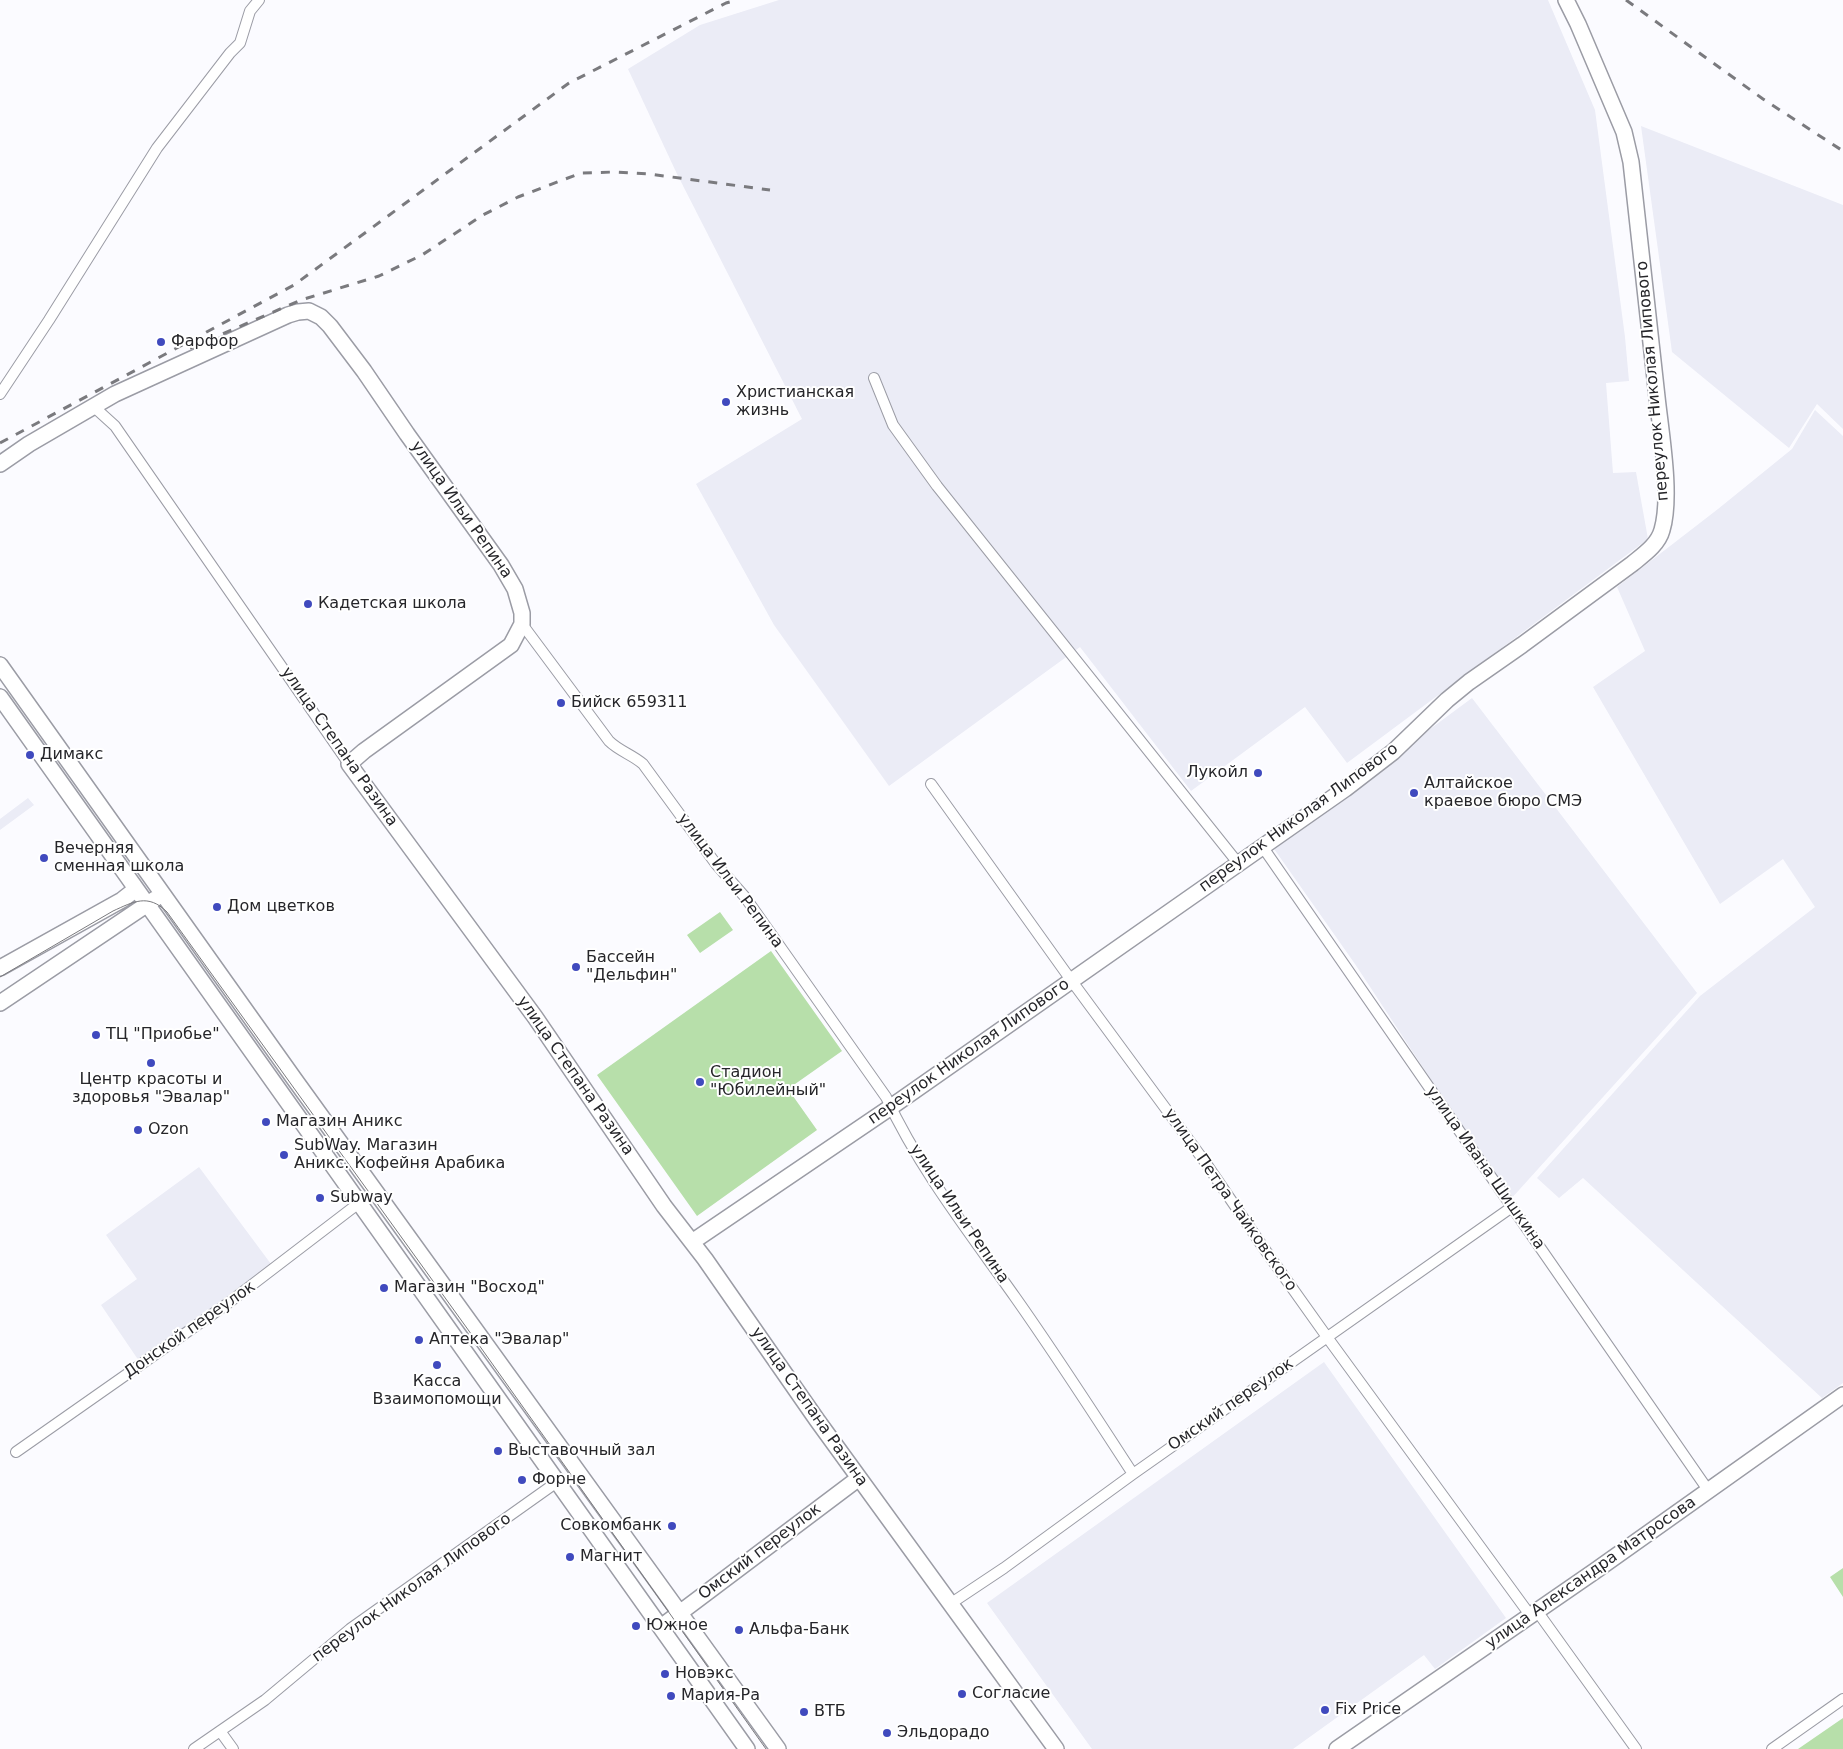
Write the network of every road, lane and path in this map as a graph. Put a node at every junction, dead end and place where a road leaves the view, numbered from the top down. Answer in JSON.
{"nodes":[{"id":1,"x":259,"y":0,"type":"edge"},
{"id":2,"x":1566,"y":0,"type":"edge"},
{"id":3,"x":874,"y":378,"type":"dead end"},
{"id":4,"x":0,"y":394,"type":"edge"},
{"id":5,"x":93,"y":406,"type":"junction"},
{"id":6,"x":0,"y":464,"type":"edge"},
{"id":7,"x":522,"y":624,"type":"junction"},
{"id":8,"x":0,"y":665,"type":"edge"},
{"id":9,"x":0,"y":697,"type":"edge"},
{"id":10,"x":349,"y":764,"type":"junction"},
{"id":11,"x":73,"y":766,"type":"junction"},
{"id":12,"x":56,"y":777,"type":"junction"},
{"id":13,"x":931,"y":784,"type":"dead end"},
{"id":14,"x":1262,"y":846,"type":"junction"},
{"id":15,"x":1238,"y":863,"type":"junction"},
{"id":16,"x":136,"y":889,"type":"junction"},
{"id":17,"x":163,"y":894,"type":"junction"},
{"id":18,"x":147,"y":905,"type":"junction"},
{"id":19,"x":6,"y":965,"type":"edge"},
{"id":20,"x":1071,"y":980,"type":"junction"},
{"id":21,"x":0,"y":1003,"type":"edge"},
{"id":22,"x":891,"y":1107,"type":"junction"},
{"id":23,"x":360,"y":1203,"type":"junction"},
{"id":24,"x":1512,"y":1206,"type":"junction"},
{"id":25,"x":692,"y":1242,"type":"junction"},
{"id":26,"x":1327,"y":1337,"type":"junction"},
{"id":27,"x":1843,"y":1395,"type":"edge"},
{"id":28,"x":16,"y":1452,"type":"dead end"},
{"id":29,"x":575,"y":1467,"type":"junction"},
{"id":30,"x":1133,"y":1474,"type":"junction"},
{"id":31,"x":859,"y":1478,"type":"junction"},
{"id":32,"x":558,"y":1482,"type":"junction"},
{"id":33,"x":1708,"y":1490,"type":"junction"},
{"id":34,"x":950,"y":1604,"type":"junction"},
{"id":35,"x":680,"y":1612,"type":"junction"},
{"id":36,"x":1534,"y":1613,"type":"junction"},
{"id":37,"x":660,"y":1626,"type":"junction"},
{"id":38,"x":1843,"y":1700,"type":"edge"},
{"id":39,"x":220,"y":1731,"type":"junction"},
{"id":40,"x":194,"y":1749,"type":"edge"},
{"id":41,"x":233,"y":1749,"type":"edge"},
{"id":42,"x":747,"y":1749,"type":"edge"},
{"id":43,"x":778,"y":1749,"type":"edge"},
{"id":44,"x":1056,"y":1749,"type":"edge"},
{"id":45,"x":1337,"y":1749,"type":"edge"},
{"id":46,"x":1636,"y":1749,"type":"edge"},
{"id":47,"x":1772,"y":1749,"type":"edge"}],
"edges":[{"from":1,"to":4,"type":"street"},
{"from":2,"to":14,"type":"street","name":"переулок Николая Липового"},
{"from":3,"to":15,"type":"street"},
{"from":5,"to":6,"type":"street"},
{"from":5,"to":7,"type":"street","name":"улица Ильи Репина"},
{"from":5,"to":10,"type":"street","name":"улица Степана Разина"},
{"from":7,"to":10,"type":"street"},
{"from":7,"to":22,"type":"street","name":"улица Ильи Репина"},
{"from":8,"to":11,"type":"street"},
{"from":9,"to":12,"type":"street"},
{"from":10,"to":25,"type":"street","name":"улица Степана Разина"},
{"from":11,"to":12,"type":"street"},
{"from":11,"to":17,"type":"street"},
{"from":12,"to":16,"type":"street"},
{"from":13,"to":20,"type":"street","name":"улица Петра Чайковского"},
{"from":14,"to":15,"type":"street","name":"переулок Николая Липового"},
{"from":14,"to":24,"type":"street","name":"улица Ивана Шишкина"},
{"from":15,"to":20,"type":"street","name":"переулок Николая Липового"},
{"from":16,"to":18,"type":"street"},
{"from":16,"to":19,"type":"street"},
{"from":17,"to":18,"type":"street"},
{"from":17,"to":29,"type":"street"},
{"from":18,"to":21,"type":"street"},
{"from":18,"to":23,"type":"street"},
{"from":20,"to":22,"type":"street","name":"переулок Николая Липового"},
{"from":20,"to":26,"type":"street","name":"улица Петра Чайковского"},
{"from":22,"to":25,"type":"street","name":"переулок Николая Липового"},
{"from":22,"to":30,"type":"street","name":"улица Ильи Репина"},
{"from":23,"to":28,"type":"street","name":"Донской переулок"},
{"from":23,"to":32,"type":"street"},
{"from":24,"to":26,"type":"street","name":"Омский переулок"},
{"from":24,"to":33,"type":"street","name":"улица Ивана Шишкина"},
{"from":25,"to":31,"type":"street","name":"улица Степана Разина"},
{"from":26,"to":30,"type":"street","name":"Омский переулок"},
{"from":26,"to":36,"type":"street","name":"улица Петра Чайковского"},
{"from":27,"to":33,"type":"street","name":"улица Александра Матросова"},
{"from":29,"to":32,"type":"street"},
{"from":29,"to":35,"type":"street"},
{"from":30,"to":34,"type":"street","name":"Омский переулок"},
{"from":31,"to":34,"type":"street","name":"улица Степана Разина"},
{"from":31,"to":35,"type":"street","name":"Омский переулок"},
{"from":32,"to":37,"type":"street"},
{"from":32,"to":39,"type":"street","name":"переулок Николая Липового"},
{"from":33,"to":36,"type":"street","name":"улица Александра Матросова"},
{"from":34,"to":44,"type":"street","name":"улица Степана Разина"},
{"from":35,"to":37,"type":"street","name":"Омский переулок"},
{"from":35,"to":43,"type":"street"},
{"from":36,"to":45,"type":"street","name":"улица Александра Матросова"},
{"from":36,"to":46,"type":"street","name":"улица Петра Чайковского"},
{"from":37,"to":42,"type":"street"},
{"from":38,"to":47,"type":"street"},
{"from":39,"to":40,"type":"street","name":"переулок Николая Липового"},
{"from":39,"to":41,"type":"street"}]}
